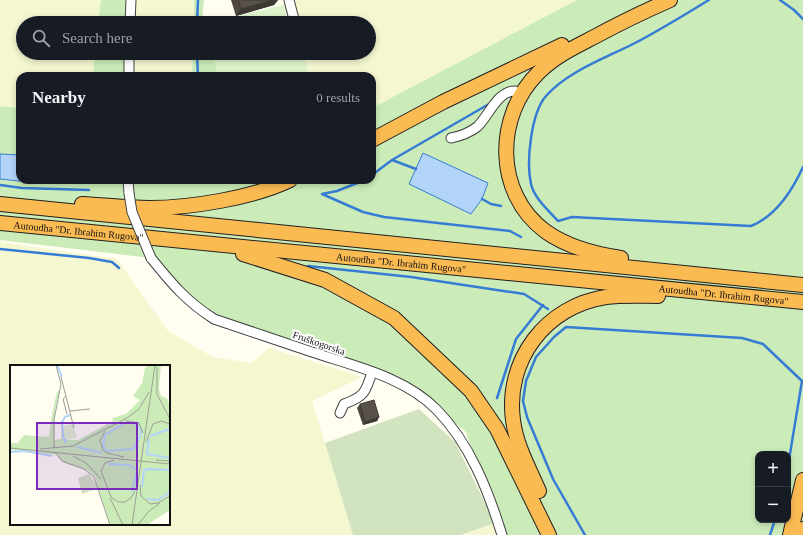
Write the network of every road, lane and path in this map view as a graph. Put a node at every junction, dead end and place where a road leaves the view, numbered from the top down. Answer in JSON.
{"nodes":[{"id":1,"x":131,"y":0,"type":"edge"},
{"id":2,"x":289,"y":0,"type":"edge"},
{"id":3,"x":650,"y":0,"type":"edge"},
{"id":4,"x":670,"y":0,"type":"edge"},
{"id":5,"x":130,"y":16,"type":"edge"},
{"id":6,"x":293,"y":16,"type":"edge"},
{"id":7,"x":130,"y":60,"type":"edge"},
{"id":8,"x":129,"y":72,"type":"edge"},
{"id":9,"x":520,"y":95,"type":"junction"},
{"id":10,"x":376,"y":138,"type":"edge"},
{"id":11,"x":451,"y":138,"type":"dead end"},
{"id":12,"x":128,"y":184,"type":"edge"},
{"id":13,"x":277,"y":184,"type":"edge"},
{"id":14,"x":0,"y":204,"type":"edge"},
{"id":15,"x":18,"y":206,"type":"junction"},
{"id":16,"x":0,"y":223,"type":"edge"},
{"id":17,"x":186,"y":242,"type":"junction"},
{"id":18,"x":723,"y":277,"type":"junction"},
{"id":19,"x":803,"y":285,"type":"edge"},
{"id":20,"x":797,"y":301,"type":"edge"},
{"id":21,"x":372,"y":372,"type":"junction"},
{"id":22,"x":340,"y":414,"type":"dead end"},
{"id":23,"x":803,"y":480,"type":"edge"},
{"id":24,"x":803,"y":529,"type":"edge"},
{"id":25,"x":502,"y":535,"type":"edge"},
{"id":26,"x":549,"y":535,"type":"edge"},
{"id":27,"x":559,"y":535,"type":"edge"},
{"id":28,"x":790,"y":535,"type":"edge"},
{"id":29,"x":802,"y":535,"type":"edge"}],
"edges":[{"from":1,"to":5,"type":"street"},
{"from":2,"to":6,"type":"street"},
{"from":3,"to":10,"type":"highway"},
{"from":4,"to":9,"type":"highway"},
{"from":7,"to":8,"type":"street"},
{"from":9,"to":11,"type":"street"},
{"from":9,"to":18,"type":"highway"},
{"from":12,"to":21,"type":"street","name":"Fruškogorska","bridge":true},
{"from":13,"to":15,"type":"highway"},
{"from":14,"to":15,"type":"highway"},
{"from":15,"to":18,"type":"highway"},
{"from":16,"to":17,"type":"highway","name":"Autoudha \"Dr. Ibrahim Rugova\""},
{"from":17,"to":20,"type":"highway","name":"Autoudha \"Dr. Ibrahim Rugova\""},
{"from":17,"to":26,"type":"highway"},
{"from":18,"to":19,"type":"highway"},
{"from":20,"to":27,"type":"highway"},
{"from":21,"to":22,"type":"street"},
{"from":21,"to":25,"type":"street","name":"Fruškogorska"},
{"from":23,"to":28,"type":"highway"},
{"from":24,"to":29,"type":"highway"}]}
